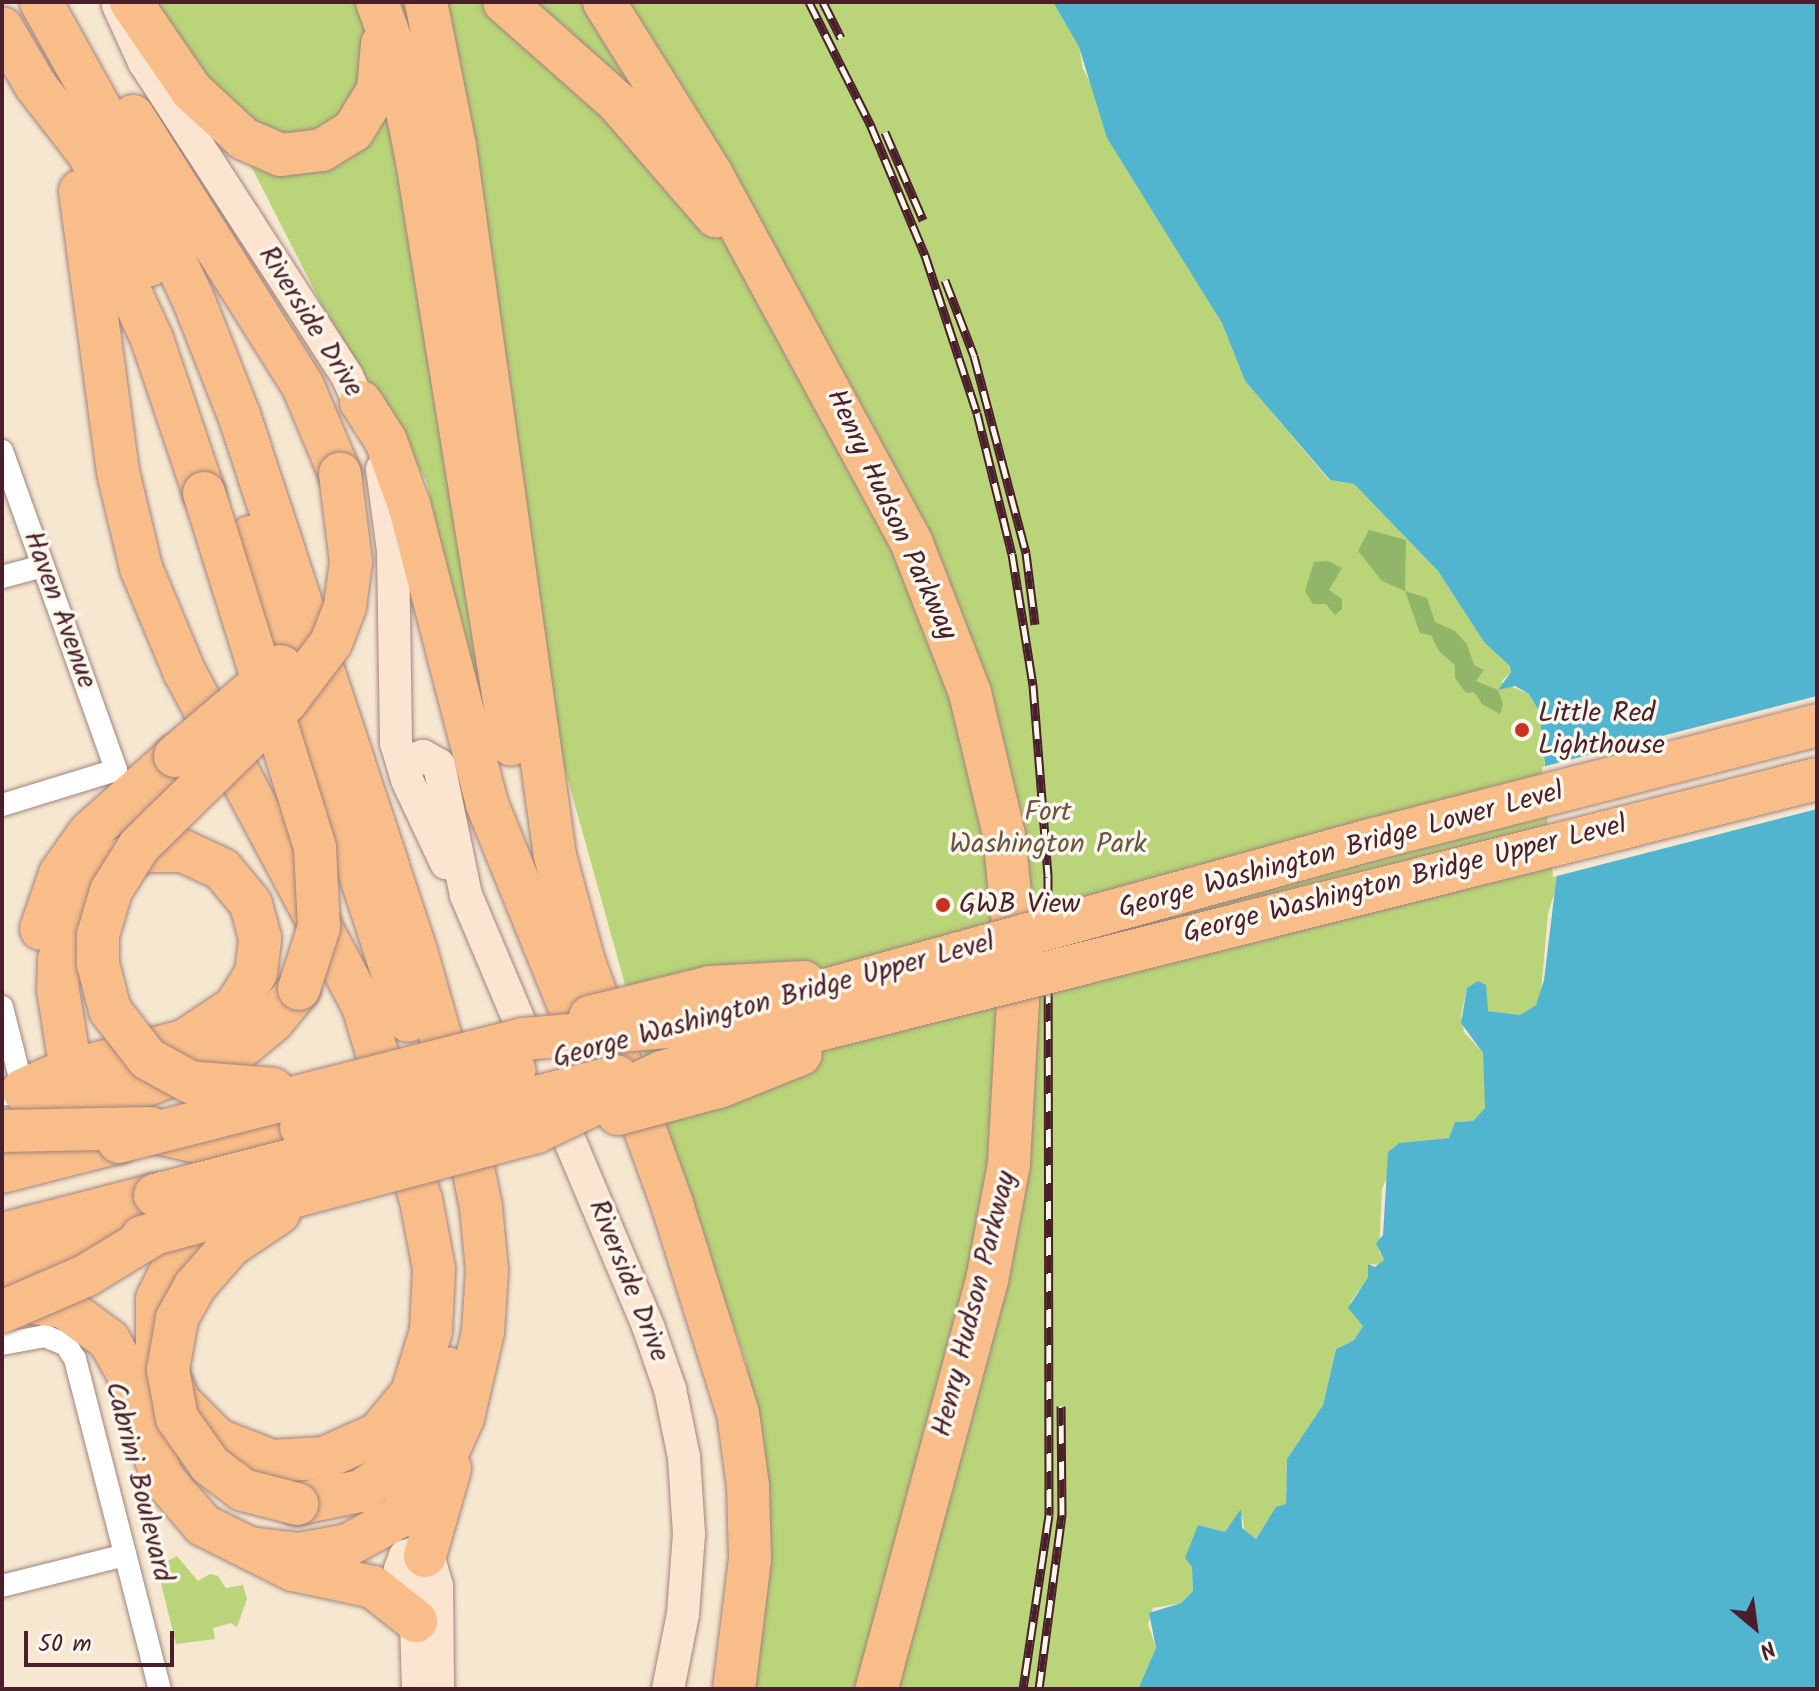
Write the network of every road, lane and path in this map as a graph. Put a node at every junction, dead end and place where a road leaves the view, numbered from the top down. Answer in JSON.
{"nodes":[{"id":1,"x":41,"y":2,"type":"edge"},
{"id":2,"x":69,"y":2,"type":"edge"},
{"id":3,"x":117,"y":2,"type":"edge"},
{"id":4,"x":131,"y":2,"type":"edge"},
{"id":5,"x":426,"y":2,"type":"edge"},
{"id":6,"x":504,"y":2,"type":"edge"},
{"id":7,"x":604,"y":2,"type":"edge"},
{"id":8,"x":379,"y":10,"type":"edge"},
{"id":9,"x":2,"y":28,"type":"edge"},
{"id":10,"x":36,"y":86,"type":"junction"},
{"id":11,"x":129,"y":160,"type":"junction"},
{"id":12,"x":80,"y":191,"type":"junction"},
{"id":13,"x":759,"y":259,"type":"junction"},
{"id":14,"x":361,"y":402,"type":"junction"},
{"id":15,"x":2,"y":451,"type":"edge"},
{"id":16,"x":217,"y":485,"type":"junction"},
{"id":17,"x":43,"y":566,"type":"junction"},
{"id":18,"x":2,"y":577,"type":"edge"},
{"id":19,"x":1817,"y":727,"type":"edge"},
{"id":20,"x":163,"y":752,"type":"junction"},
{"id":21,"x":116,"y":770,"type":"junction"},
{"id":22,"x":1817,"y":776,"type":"edge"},
{"id":23,"x":2,"y":805,"type":"edge"},
{"id":24,"x":402,"y":953,"type":"junction"},
{"id":25,"x":845,"y":982,"type":"junction"},
{"id":26,"x":921,"y":1005,"type":"junction"},
{"id":27,"x":2,"y":1007,"type":"edge"},
{"id":28,"x":266,"y":1028,"type":"junction"},
{"id":29,"x":706,"y":1040,"type":"junction"},
{"id":30,"x":9,"y":1092,"type":"edge"},
{"id":31,"x":2,"y":1131,"type":"edge"},
{"id":32,"x":353,"y":1133,"type":"junction"},
{"id":33,"x":2,"y":1140,"type":"edge"},
{"id":34,"x":650,"y":1143,"type":"junction"},
{"id":35,"x":136,"y":1156,"type":"junction"},
{"id":36,"x":446,"y":1158,"type":"junction"},
{"id":37,"x":2,"y":1172,"type":"edge"},
{"id":38,"x":672,"y":1204,"type":"junction"},
{"id":39,"x":2,"y":1205,"type":"edge"},
{"id":40,"x":2,"y":1234,"type":"edge"},
{"id":41,"x":2,"y":1274,"type":"edge"},
{"id":42,"x":2,"y":1301,"type":"edge"},
{"id":43,"x":2,"y":1312,"type":"edge"},
{"id":44,"x":2,"y":1344,"type":"edge"},
{"id":45,"x":456,"y":1436,"type":"junction"},
{"id":46,"x":249,"y":1548,"type":"junction"},
{"id":47,"x":125,"y":1555,"type":"junction"},
{"id":48,"x":425,"y":1556,"type":"junction"},
{"id":49,"x":2,"y":1586,"type":"edge"},
{"id":50,"x":416,"y":1621,"type":"junction"},
{"id":51,"x":160,"y":1689,"type":"edge"},
{"id":52,"x":418,"y":1689,"type":"edge"},
{"id":53,"x":438,"y":1689,"type":"edge"},
{"id":54,"x":668,"y":1689,"type":"edge"},
{"id":55,"x":734,"y":1689,"type":"edge"},
{"id":56,"x":877,"y":1689,"type":"edge"}],
"edges":[{"from":1,"to":11,"type":"highway"},
{"from":2,"to":32,"type":"highway","bridge":true},
{"from":3,"to":14,"type":"main road","name":"Riverside Drive"},
{"from":4,"to":8,"type":"highway"},
{"from":5,"to":34,"type":"highway"},
{"from":6,"to":13,"type":"highway"},
{"from":7,"to":13,"type":"highway","name":"Henry Hudson Parkway"},
{"from":8,"to":34,"type":"highway"},
{"from":9,"to":10,"type":"highway"},
{"from":10,"to":12,"type":"highway"},
{"from":10,"to":16,"type":"highway"},
{"from":11,"to":20,"type":"highway","bridge":true},
{"from":11,"to":24,"type":"highway"},
{"from":12,"to":16,"type":"highway"},
{"from":12,"to":32,"type":"highway"},
{"from":13,"to":56,"type":"highway","name":"Henry Hudson Parkway"},
{"from":14,"to":38,"type":"highway"},
{"from":14,"to":54,"type":"main road","name":"Riverside Drive"},
{"from":15,"to":17,"type":"street","name":"Haven Avenue"},
{"from":16,"to":24,"type":"highway"},
{"from":16,"to":28,"type":"highway","bridge":true},
{"from":17,"to":18,"type":"street"},
{"from":17,"to":21,"type":"street","name":"Haven Avenue"},
{"from":19,"to":25,"type":"highway","name":"George Washington Bridge Upper Level","bridge":true},
{"from":19,"to":29,"type":"highway","name":"George Washington Bridge Lower Level","bridge":true},
{"from":20,"to":21,"type":"highway"},
{"from":20,"to":30,"type":"highway"},
{"from":21,"to":23,"type":"street"},
{"from":22,"to":26,"type":"highway","name":"George Washington Bridge Upper Level","bridge":true},
{"from":22,"to":29,"type":"highway","name":"George Washington Bridge Lower Level","bridge":true},
{"from":24,"to":36,"type":"highway"},
{"from":24,"to":45,"type":"highway"},
{"from":25,"to":32,"type":"highway","bridge":true},
{"from":25,"to":35,"type":"highway","name":"George Washington Bridge Upper Level","bridge":true},
{"from":26,"to":35,"type":"highway","name":"George Washington Bridge Upper Level","bridge":true},
{"from":26,"to":36,"type":"highway","bridge":true},
{"from":27,"to":30,"type":"street"},
{"from":28,"to":30,"type":"highway"},
{"from":28,"to":33,"type":"highway"},
{"from":29,"to":32,"type":"highway","bridge":true},
{"from":29,"to":35,"type":"highway","name":"George Washington Bridge Lower Level","bridge":true},
{"from":29,"to":41,"type":"highway","name":"George Washington Bridge Lower Level","bridge":true},
{"from":31,"to":32,"type":"highway","bridge":true},
{"from":32,"to":35,"type":"highway"},
{"from":32,"to":36,"type":"highway","bridge":true},
{"from":32,"to":36,"type":"highway","bridge":true},
{"from":32,"to":43,"type":"highway","bridge":true},
{"from":34,"to":38,"type":"highway"},
{"from":35,"to":37,"type":"highway"},
{"from":35,"to":39,"type":"highway"},
{"from":35,"to":40,"type":"highway"},
{"from":38,"to":55,"type":"highway"},
{"from":42,"to":46,"type":"highway"},
{"from":44,"to":47,"type":"street","name":"Cabrini Boulevard"},
{"from":45,"to":46,"type":"highway"},
{"from":45,"to":48,"type":"highway"},
{"from":46,"to":50,"type":"highway"},
{"from":47,"to":49,"type":"street"},
{"from":47,"to":51,"type":"street","name":"Cabrini Boulevard"},
{"from":48,"to":50,"type":"main road"},
{"from":48,"to":53,"type":"main road"},
{"from":50,"to":52,"type":"main road"}]}
